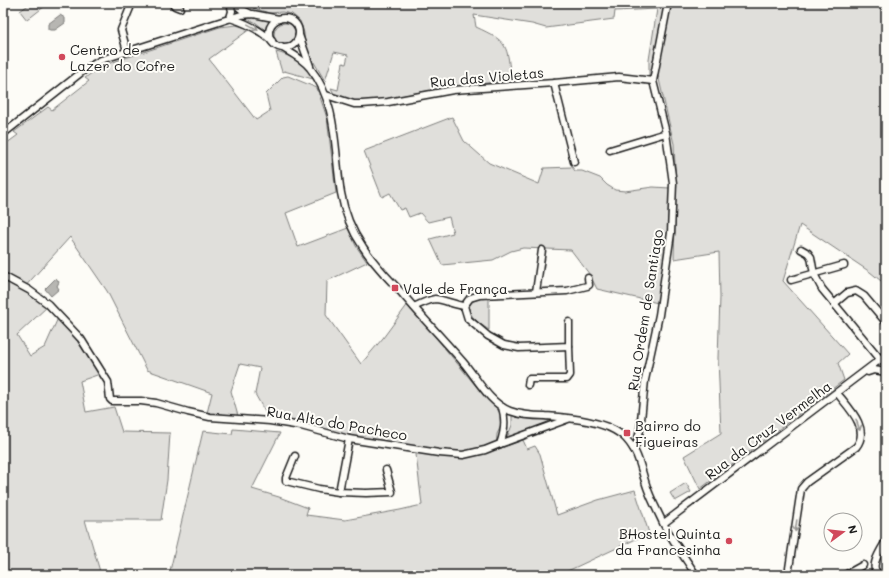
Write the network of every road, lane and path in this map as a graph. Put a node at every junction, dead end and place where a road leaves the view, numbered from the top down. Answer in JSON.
{"nodes":[{"id":1,"x":132,"y":3,"type":"edge"},
{"id":2,"x":172,"y":3,"type":"edge"},
{"id":3,"x":230,"y":3,"type":"edge"},
{"id":4,"x":234,"y":3,"type":"edge"},
{"id":5,"x":668,"y":3,"type":"edge"},
{"id":6,"x":180,"y":8,"type":"dead end"},
{"id":7,"x":253,"y":14,"type":"junction"},
{"id":8,"x":230,"y":18,"type":"junction"},
{"id":9,"x":279,"y":19,"type":"junction"},
{"id":10,"x":299,"y":35,"type":"junction"},
{"id":11,"x":273,"y":42,"type":"junction"},
{"id":12,"x":281,"y":47,"type":"junction"},
{"id":13,"x":127,"y":51,"type":"junction"},
{"id":14,"x":310,"y":68,"type":"junction"},
{"id":15,"x":653,"y":80,"type":"junction"},
{"id":16,"x":554,"y":83,"type":"junction"},
{"id":17,"x":326,"y":96,"type":"junction"},
{"id":18,"x":666,"y":133,"type":"junction"},
{"id":19,"x":3,"y":134,"type":"edge"},
{"id":20,"x":610,"y":150,"type":"dead end"},
{"id":21,"x":574,"y":162,"type":"dead end"},
{"id":22,"x":542,"y":250,"type":"dead end"},
{"id":23,"x":801,"y":250,"type":"dead end"},
{"id":24,"x":844,"y":265,"type":"dead end"},
{"id":25,"x":814,"y":274,"type":"junction"},
{"id":26,"x":3,"y":276,"type":"edge"},
{"id":27,"x":588,"y":278,"type":"dead end"},
{"id":28,"x":791,"y":280,"type":"dead end"},
{"id":29,"x":536,"y":292,"type":"junction"},
{"id":30,"x":834,"y":304,"type":"junction"},
{"id":31,"x":464,"y":306,"type":"junction"},
{"id":32,"x":414,"y":308,"type":"junction"},
{"id":33,"x":885,"y":321,"type":"edge"},
{"id":34,"x":569,"y":322,"type":"dead end"},
{"id":35,"x":569,"y":346,"type":"junction"},
{"id":36,"x":885,"y":359,"type":"edge"},
{"id":37,"x":886,"y":365,"type":"edge"},
{"id":38,"x":864,"y":372,"type":"junction"},
{"id":39,"x":886,"y":372,"type":"edge"},
{"id":40,"x":528,"y":385,"type":"dead end"},
{"id":41,"x":837,"y":393,"type":"junction"},
{"id":42,"x":502,"y":407,"type":"junction"},
{"id":43,"x":569,"y":419,"type":"junction"},
{"id":44,"x":349,"y":440,"type":"junction"},
{"id":45,"x":500,"y":444,"type":"junction"},
{"id":46,"x":634,"y":448,"type":"junction"},
{"id":47,"x":295,"y":456,"type":"dead end"},
{"id":48,"x":386,"y":470,"type":"dead end"},
{"id":49,"x":339,"y":492,"type":"junction"},
{"id":50,"x":664,"y":523,"type":"junction"},
{"id":51,"x":886,"y":541,"type":"edge"},
{"id":52,"x":863,"y":565,"type":"dead end"},
{"id":53,"x":882,"y":574,"type":"edge"},
{"id":54,"x":696,"y":575,"type":"edge"},
{"id":55,"x":788,"y":575,"type":"edge"},
{"id":56,"x":845,"y":575,"type":"edge"}],
"edges":[{"from":1,"to":13,"type":"street"},
{"from":2,"to":6,"type":"street"},
{"from":3,"to":8,"type":"street"},
{"from":4,"to":7,"type":"street"},
{"from":5,"to":15,"type":"street"},
{"from":7,"to":8,"type":"street"},
{"from":7,"to":9,"type":"street"},
{"from":8,"to":11,"type":"street","one_way":true},
{"from":8,"to":13,"type":"street"},
{"from":9,"to":10,"type":"street"},
{"from":9,"to":11,"type":"street"},
{"from":10,"to":12,"type":"street"},
{"from":10,"to":14,"type":"street"},
{"from":11,"to":12,"type":"street"},
{"from":12,"to":14,"type":"street"},
{"from":13,"to":19,"type":"street"},
{"from":14,"to":17,"type":"street"},
{"from":15,"to":16,"type":"street","name":"Rua das Violetas"},
{"from":15,"to":18,"type":"street","name":"Rua Ordem de Santiago"},
{"from":16,"to":17,"type":"street","name":"Rua das Violetas"},
{"from":16,"to":21,"type":"street"},
{"from":17,"to":32,"type":"street"},
{"from":18,"to":20,"type":"street"},
{"from":18,"to":46,"type":"street","name":"Rua Ordem de Santiago"},
{"from":22,"to":29,"type":"street"},
{"from":23,"to":25,"type":"street"},
{"from":24,"to":25,"type":"street"},
{"from":25,"to":28,"type":"street"},
{"from":25,"to":30,"type":"street"},
{"from":26,"to":44,"type":"street","name":"Rua Alto do Pacheco"},
{"from":27,"to":29,"type":"street"},
{"from":29,"to":31,"type":"street"},
{"from":30,"to":33,"type":"street"},
{"from":30,"to":36,"type":"street"},
{"from":31,"to":32,"type":"street"},
{"from":31,"to":35,"type":"street"},
{"from":32,"to":42,"type":"street"},
{"from":34,"to":35,"type":"street"},
{"from":35,"to":40,"type":"street"},
{"from":36,"to":37,"type":"street"},
{"from":36,"to":38,"type":"street","name":"Rua da Cruz Vermelha"},
{"from":38,"to":39,"type":"street"},
{"from":38,"to":41,"type":"street","name":"Rua da Cruz Vermelha"},
{"from":41,"to":50,"type":"street","name":"Rua da Cruz Vermelha"},
{"from":41,"to":55,"type":"street","one_way":true},
{"from":42,"to":43,"type":"street"},
{"from":42,"to":45,"type":"street"},
{"from":43,"to":45,"type":"street","name":"Rua Alto do Pacheco"},
{"from":43,"to":46,"type":"street"},
{"from":44,"to":45,"type":"street","name":"Rua Alto do Pacheco"},
{"from":44,"to":49,"type":"street"},
{"from":46,"to":50,"type":"street"},
{"from":47,"to":49,"type":"street"},
{"from":48,"to":49,"type":"street"},
{"from":50,"to":54,"type":"street"},
{"from":51,"to":53,"type":"street"},
{"from":52,"to":56,"type":"street"}]}
